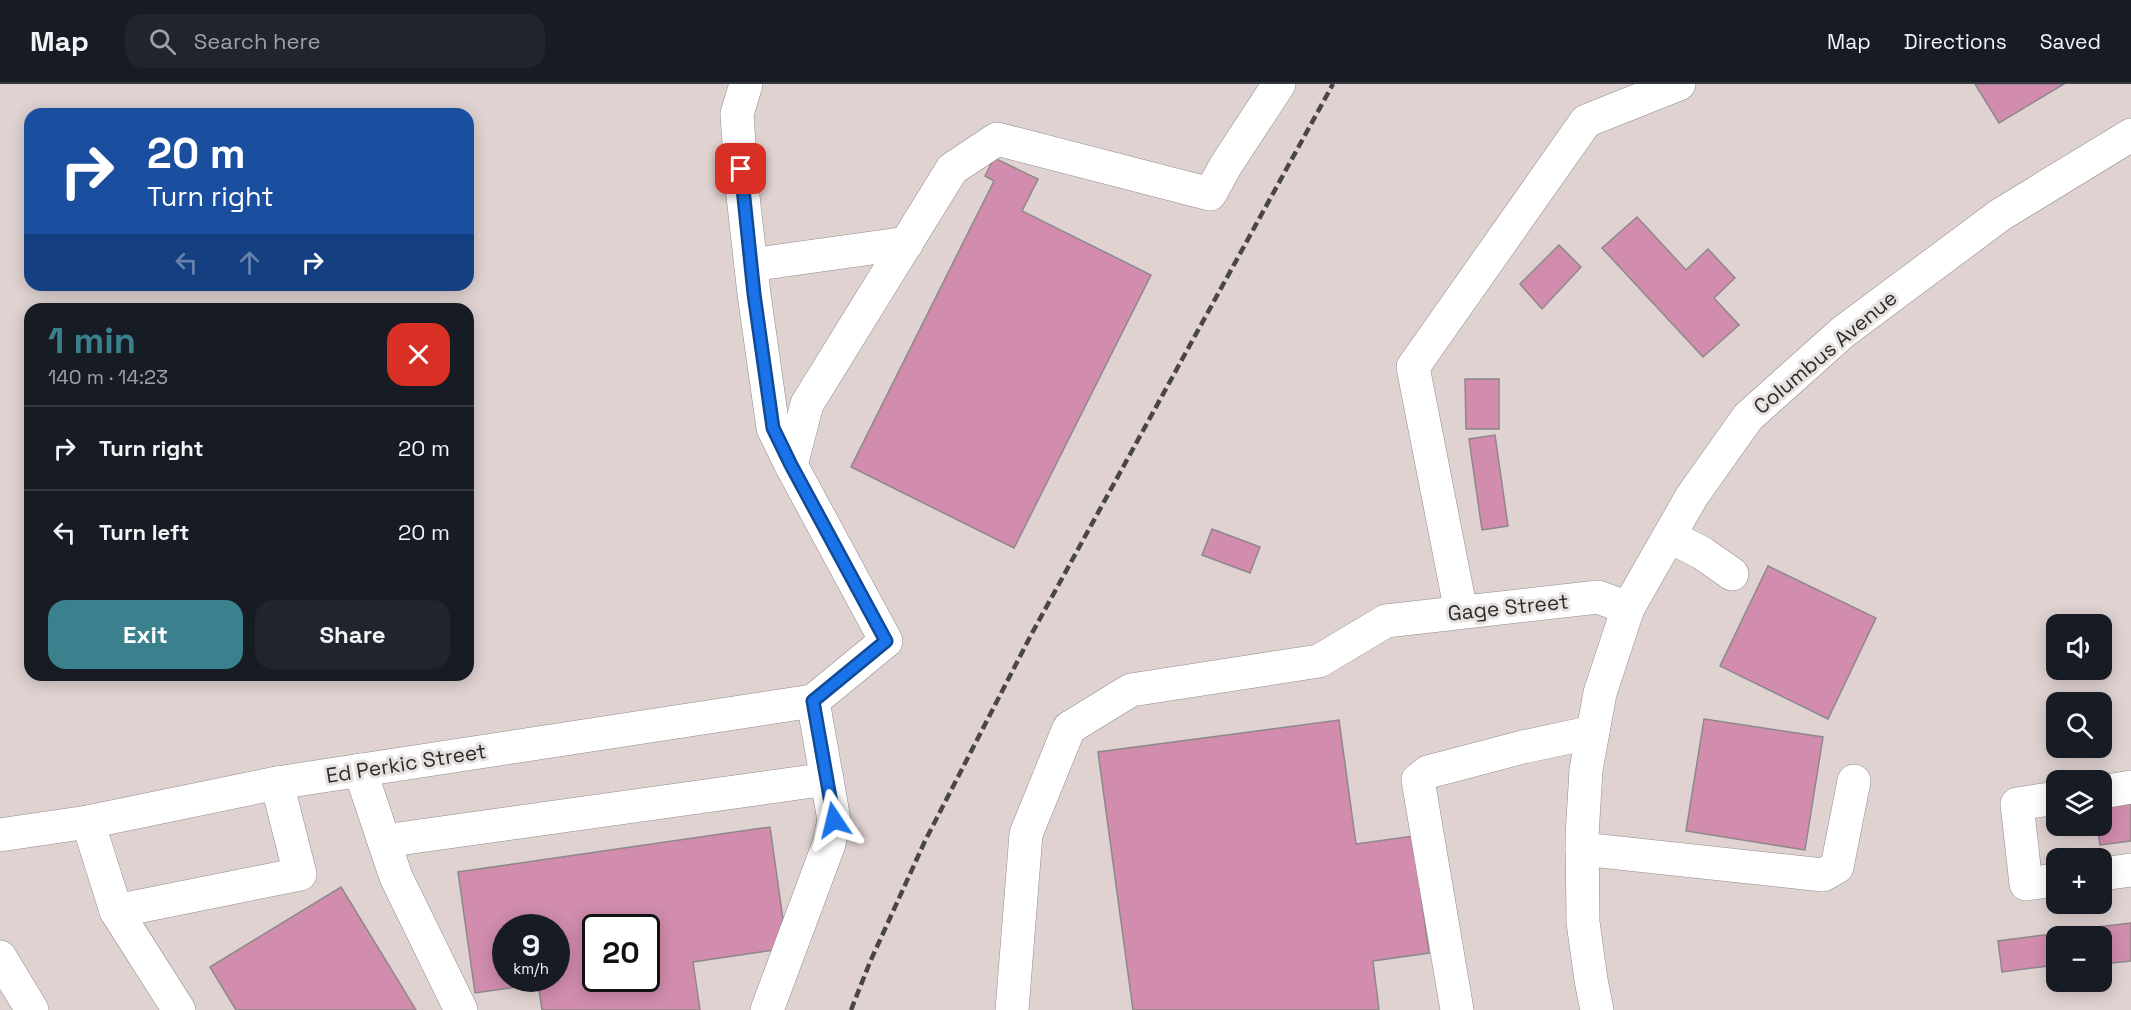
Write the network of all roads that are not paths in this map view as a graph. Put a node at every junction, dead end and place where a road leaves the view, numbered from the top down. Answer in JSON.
{"nodes":[{"id":1,"x":746,"y":84,"type":"edge"},
{"id":2,"x":1279,"y":84,"type":"edge"},
{"id":3,"x":1679,"y":84,"type":"edge"},
{"id":4,"x":2131,"y":135,"type":"edge"},
{"id":5,"x":907,"y":243,"type":"junction"},
{"id":6,"x":751,"y":265,"type":"junction"},
{"id":7,"x":791,"y":465,"type":"junction"},
{"id":8,"x":1669,"y":536,"type":"junction"},
{"id":9,"x":1732,"y":574,"type":"dead end"},
{"id":10,"x":1628,"y":608,"type":"junction"},
{"id":11,"x":1461,"y":612,"type":"junction"},
{"id":12,"x":813,"y":701,"type":"junction"},
{"id":13,"x":1593,"y":732,"type":"junction"},
{"id":14,"x":360,"y":770,"type":"junction"},
{"id":15,"x":827,"y":779,"type":"junction"},
{"id":16,"x":1854,"y":781,"type":"dead end"},
{"id":17,"x":277,"y":783,"type":"junction"},
{"id":18,"x":2131,"y":787,"type":"edge"},
{"id":19,"x":2112,"y":790,"type":"edge"},
{"id":20,"x":2046,"y":800,"type":"edge"},
{"id":21,"x":88,"y":822,"type":"junction"},
{"id":22,"x":0,"y":835,"type":"edge"},
{"id":23,"x":384,"y":840,"type":"junction"},
{"id":24,"x":1582,"y":849,"type":"junction"},
{"id":25,"x":2131,"y":870,"type":"edge"},
{"id":26,"x":2112,"y":873,"type":"edge"},
{"id":27,"x":2046,"y":881,"type":"edge"},
{"id":28,"x":116,"y":911,"type":"junction"},
{"id":29,"x":0,"y":957,"type":"edge"},
{"id":30,"x":32,"y":1010,"type":"edge"},
{"id":31,"x":179,"y":1010,"type":"edge"},
{"id":32,"x":462,"y":1010,"type":"edge"},
{"id":33,"x":767,"y":1010,"type":"edge"},
{"id":34,"x":1012,"y":1010,"type":"edge"},
{"id":35,"x":1457,"y":1010,"type":"edge"},
{"id":36,"x":1597,"y":1010,"type":"edge"}],
"edges":[{"from":1,"to":6,"type":"street"},
{"from":2,"to":5,"type":"street"},
{"from":3,"to":11,"type":"street"},
{"from":4,"to":8,"type":"street","name":"Columbus Avenue"},
{"from":5,"to":6,"type":"street"},
{"from":5,"to":7,"type":"street"},
{"from":6,"to":7,"type":"street"},
{"from":7,"to":12,"type":"street"},
{"from":8,"to":9,"type":"street"},
{"from":8,"to":10,"type":"street","name":"Columbus Avenue"},
{"from":10,"to":11,"type":"street","name":"Gage Street"},
{"from":10,"to":13,"type":"street","name":"Columbus Avenue"},
{"from":11,"to":34,"type":"street","name":"Gage Street"},
{"from":12,"to":14,"type":"street","name":"Ed Perkic Street"},
{"from":12,"to":15,"type":"street"},
{"from":13,"to":24,"type":"street","name":"Columbus Avenue"},
{"from":13,"to":35,"type":"street"},
{"from":14,"to":17,"type":"street","name":"Ed Perkic Street"},
{"from":14,"to":23,"type":"street"},
{"from":15,"to":23,"type":"street"},
{"from":15,"to":33,"type":"street"},
{"from":16,"to":24,"type":"street"},
{"from":17,"to":21,"type":"street","name":"Ed Perkic Street"},
{"from":17,"to":28,"type":"street"},
{"from":18,"to":19,"type":"street"},
{"from":20,"to":27,"type":"street"},
{"from":21,"to":22,"type":"street","name":"Ed Perkic Street"},
{"from":21,"to":28,"type":"street"},
{"from":23,"to":32,"type":"street"},
{"from":24,"to":36,"type":"street","name":"Columbus Avenue"},
{"from":25,"to":26,"type":"street"},
{"from":28,"to":31,"type":"street"},
{"from":29,"to":30,"type":"street"}]}
